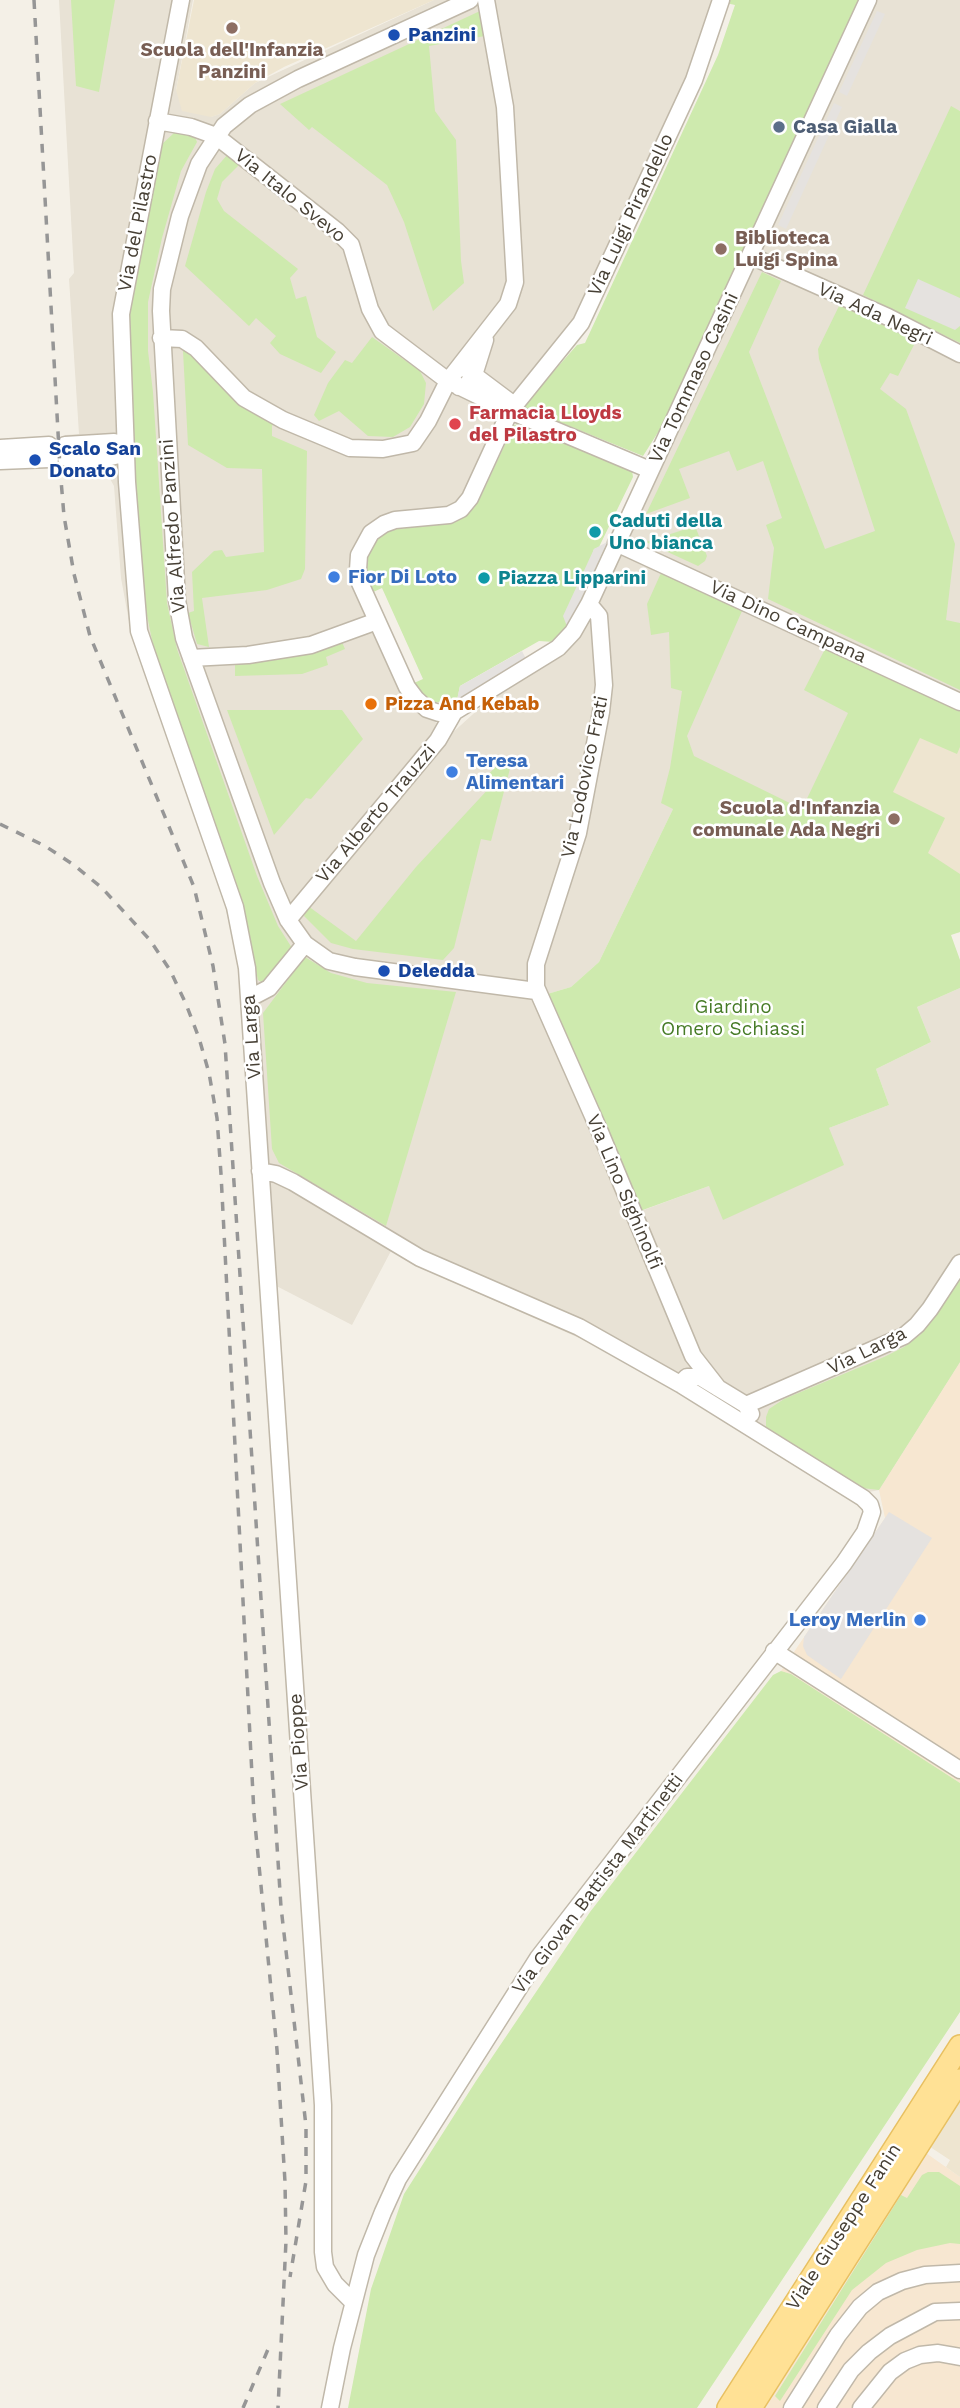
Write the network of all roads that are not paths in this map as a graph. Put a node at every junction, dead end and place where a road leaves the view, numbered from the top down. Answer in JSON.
{"nodes":[{"id":1,"x":181,"y":0,"type":"edge"},
{"id":2,"x":470,"y":0,"type":"edge"},
{"id":3,"x":486,"y":0,"type":"edge"},
{"id":4,"x":721,"y":0,"type":"edge"},
{"id":5,"x":868,"y":0,"type":"edge"},
{"id":6,"x":158,"y":118,"type":"junction"},
{"id":7,"x":216,"y":136,"type":"junction"},
{"id":8,"x":751,"y":256,"type":"junction"},
{"id":9,"x":493,"y":321,"type":"junction"},
{"id":10,"x":161,"y":338,"type":"junction"},
{"id":11,"x":960,"y":354,"type":"edge"},
{"id":12,"x":460,"y":364,"type":"junction"},
{"id":13,"x":474,"y":375,"type":"junction"},
{"id":14,"x":454,"y":384,"type":"junction"},
{"id":15,"x":512,"y":408,"type":"junction"},
{"id":16,"x":0,"y":448,"type":"edge"},
{"id":17,"x":125,"y":449,"type":"junction"},
{"id":18,"x":57,"y":452,"type":"junction"},
{"id":19,"x":0,"y":461,"type":"edge"},
{"id":20,"x":650,"y":471,"type":"junction"},
{"id":21,"x":616,"y":543,"type":"junction"},
{"id":22,"x":589,"y":604,"type":"junction"},
{"id":23,"x":377,"y":621,"type":"junction"},
{"id":24,"x":191,"y":658,"type":"junction"},
{"id":25,"x":960,"y":702,"type":"edge"},
{"id":26,"x":454,"y":712,"type":"junction"},
{"id":27,"x":288,"y":920,"type":"junction"},
{"id":28,"x":305,"y":944,"type":"junction"},
{"id":29,"x":537,"y":991,"type":"junction"},
{"id":30,"x":250,"y":998,"type":"junction"},
{"id":31,"x":260,"y":1171,"type":"junction"},
{"id":32,"x":960,"y":1263,"type":"edge"},
{"id":33,"x":680,"y":1384,"type":"junction"},
{"id":34,"x":718,"y":1388,"type":"junction"},
{"id":35,"x":746,"y":1405,"type":"junction"},
{"id":36,"x":750,"y":1427,"type":"junction"},
{"id":37,"x":774,"y":1651,"type":"junction"},
{"id":38,"x":960,"y":1770,"type":"edge"},
{"id":39,"x":960,"y":2046,"type":"edge"},
{"id":40,"x":960,"y":2080,"type":"edge"},
{"id":41,"x":913,"y":2136,"type":"junction"},
{"id":42,"x":960,"y":2273,"type":"edge"},
{"id":43,"x":353,"y":2302,"type":"junction"},
{"id":44,"x":960,"y":2311,"type":"edge"},
{"id":45,"x":960,"y":2357,"type":"edge"},
{"id":46,"x":330,"y":2408,"type":"edge"},
{"id":47,"x":728,"y":2408,"type":"edge"},
{"id":48,"x":751,"y":2408,"type":"edge"},
{"id":49,"x":792,"y":2408,"type":"edge"},
{"id":50,"x":826,"y":2408,"type":"edge"},
{"id":51,"x":861,"y":2408,"type":"edge"}],
"edges":[{"from":1,"to":6,"type":"street","name":"Via del Pilastro"},
{"from":2,"to":7,"type":"street","name":"Via Alfredo Panzini"},
{"from":3,"to":9,"type":"street"},
{"from":4,"to":15,"type":"street","name":"Via Luigi Pirandello"},
{"from":5,"to":8,"type":"street","name":"Via Tommaso Casini"},
{"from":6,"to":7,"type":"street"},
{"from":6,"to":17,"type":"street","name":"Via del Pilastro"},
{"from":7,"to":10,"type":"street","name":"Via Alfredo Panzini"},
{"from":7,"to":14,"type":"street","name":"Via Italo Svevo"},
{"from":8,"to":11,"type":"street","name":"Via Ada Negri"},
{"from":8,"to":20,"type":"street","name":"Via Tommaso Casini"},
{"from":9,"to":12,"type":"street"},
{"from":9,"to":13,"type":"street"},
{"from":10,"to":14,"type":"street"},
{"from":10,"to":24,"type":"street","name":"Via Alfredo Panzini"},
{"from":12,"to":13,"type":"street","name":"Via Italo Svevo"},
{"from":12,"to":14,"type":"street"},
{"from":13,"to":14,"type":"street"},
{"from":13,"to":15,"type":"street","name":"Via Italo Svevo"},
{"from":14,"to":15,"type":"street","name":"Via Italo Svevo"},
{"from":15,"to":20,"type":"street","name":"Via Italo Svevo"},
{"from":15,"to":23,"type":"street","name":"Via Luigi Pirandello"},
{"from":16,"to":18,"type":"street"},
{"from":17,"to":18,"type":"street"},
{"from":17,"to":30,"type":"street","name":"Via Larga"},
{"from":18,"to":19,"type":"street"},
{"from":20,"to":21,"type":"street","name":"Via Tommaso Casini"},
{"from":21,"to":22,"type":"street","name":"Via Tommaso Casini"},
{"from":21,"to":25,"type":"street","name":"Via Dino Campana"},
{"from":22,"to":26,"type":"street","name":"Via Alberto Trauzzi"},
{"from":22,"to":29,"type":"street","name":"Via Lodovico Frati"},
{"from":23,"to":24,"type":"street"},
{"from":23,"to":26,"type":"street"},
{"from":24,"to":27,"type":"street","name":"Via Alfredo Panzini"},
{"from":26,"to":27,"type":"street","name":"Via Alberto Trauzzi"},
{"from":27,"to":28,"type":"street","name":"Via Alfredo Panzini"},
{"from":28,"to":29,"type":"street","name":"Via Alfredo Panzini"},
{"from":28,"to":30,"type":"street"},
{"from":29,"to":34,"type":"street","name":"Via Lino Sighinolfi"},
{"from":30,"to":31,"type":"street","name":"Via Larga"},
{"from":31,"to":33,"type":"street"},
{"from":31,"to":43,"type":"street","name":"Via Pioppe"},
{"from":32,"to":35,"type":"street","name":"Via Larga"},
{"from":33,"to":34,"type":"street"},
{"from":33,"to":36,"type":"street"},
{"from":34,"to":35,"type":"street"},
{"from":35,"to":36,"type":"street"},
{"from":36,"to":37,"type":"street","name":"Via Giovan Battista Martinetti"},
{"from":37,"to":38,"type":"street"},
{"from":37,"to":43,"type":"street","name":"Via Giovan Battista Martinetti"},
{"from":39,"to":41,"type":"main road","name":"Viale Giuseppe Fanin"},
{"from":40,"to":41,"type":"main road","name":"Viale Giuseppe Fanin"},
{"from":41,"to":47,"type":"main road","name":"Viale Giuseppe Fanin"},
{"from":41,"to":48,"type":"main road","name":"Viale Giuseppe Fanin"},
{"from":42,"to":49,"type":"street"},
{"from":43,"to":46,"type":"street","name":"Via Giovan Battista Martinetti"},
{"from":44,"to":50,"type":"street"},
{"from":45,"to":51,"type":"street"}]}
